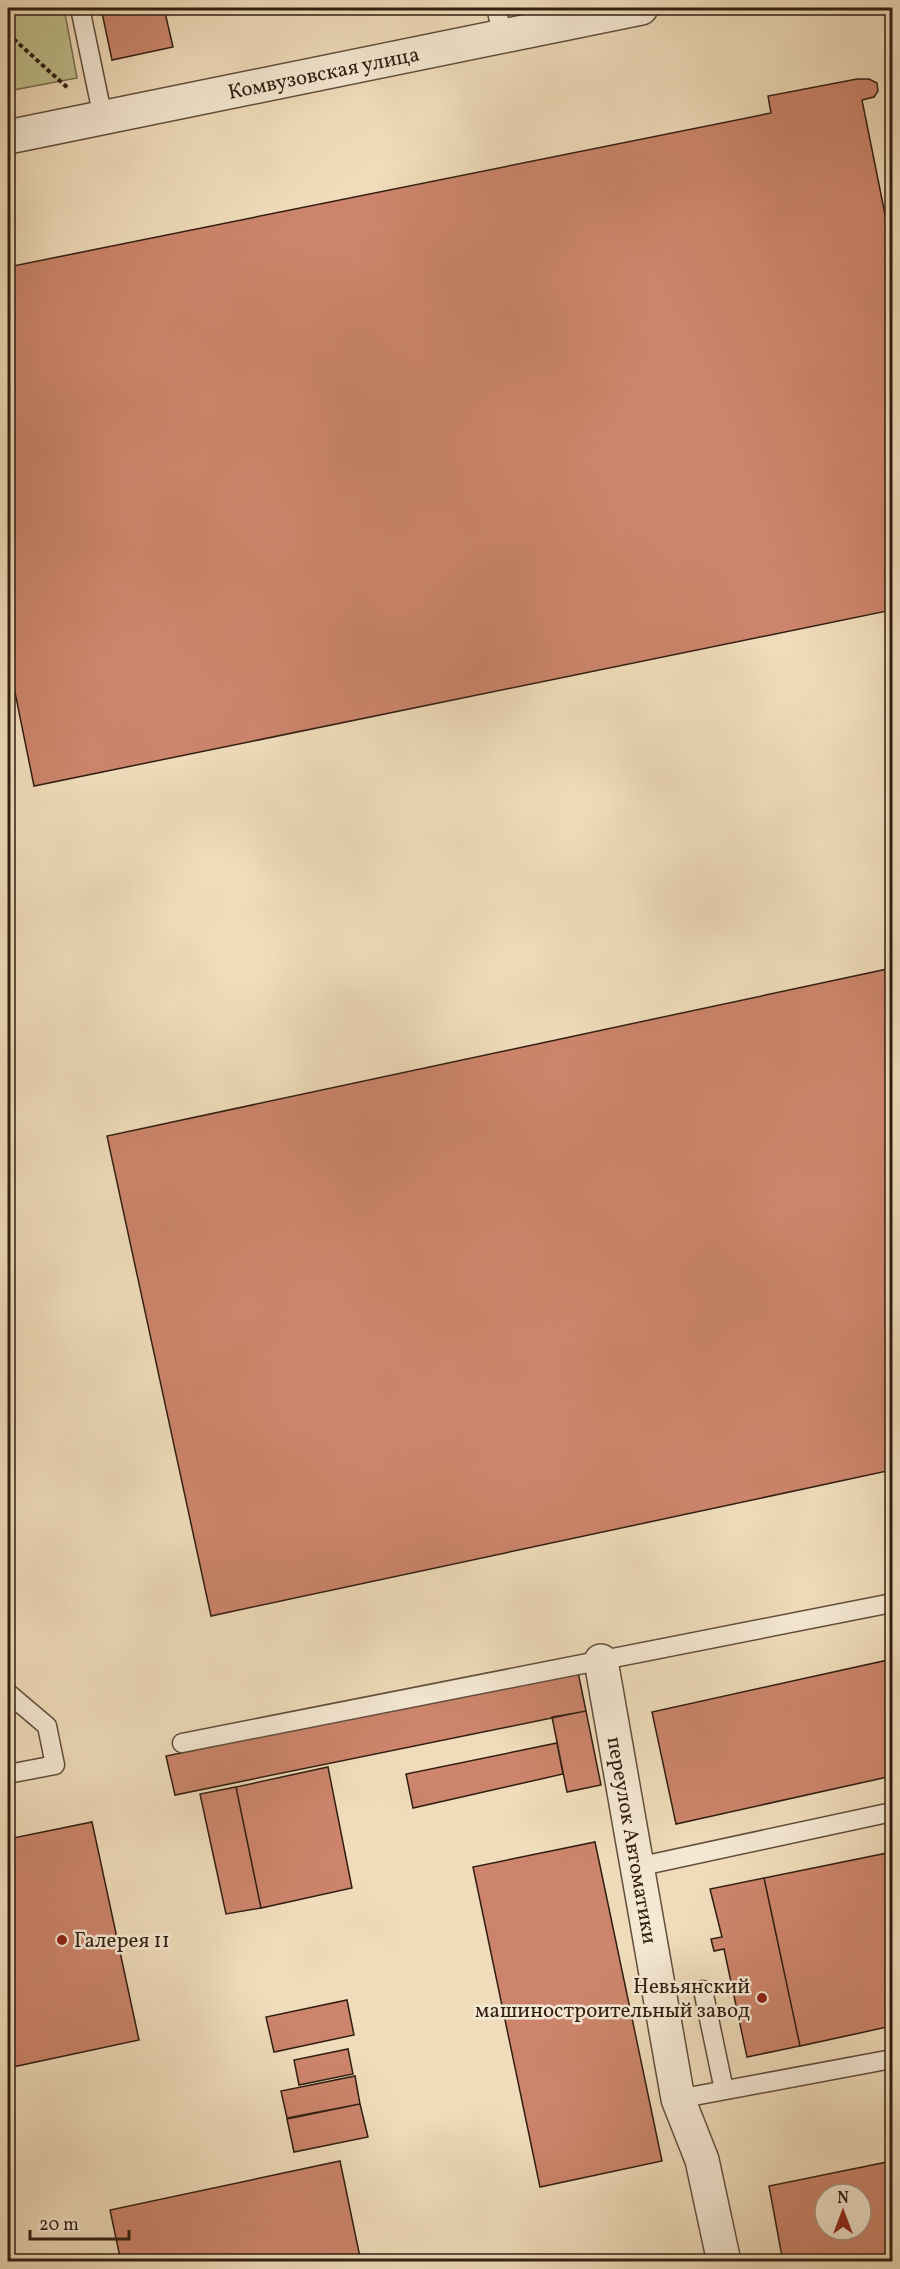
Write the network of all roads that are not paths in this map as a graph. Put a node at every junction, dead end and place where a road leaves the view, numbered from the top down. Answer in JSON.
{"nodes":[{"id":1,"x":80,"y":8,"type":"edge"},
{"id":2,"x":641,"y":8,"type":"edge"},
{"id":3,"x":499,"y":22,"type":"edge"},
{"id":4,"x":103,"y":118,"type":"junction"},
{"id":5,"x":8,"y":137,"type":"edge"},
{"id":6,"x":892,"y":1603,"type":"edge"},
{"id":7,"x":601,"y":1661,"type":"junction"},
{"id":8,"x":8,"y":1693,"type":"edge"},
{"id":9,"x":182,"y":1743,"type":"dead end"},
{"id":10,"x":8,"y":1774,"type":"edge"},
{"id":11,"x":892,"y":1812,"type":"edge"},
{"id":12,"x":637,"y":1867,"type":"junction"},
{"id":13,"x":703,"y":1990,"type":"dead end"},
{"id":14,"x":892,"y":2059,"type":"edge"},
{"id":15,"x":724,"y":2090,"type":"junction"},
{"id":16,"x":678,"y":2099,"type":"junction"},
{"id":17,"x":724,"y":2262,"type":"edge"}],
"edges":[{"from":1,"to":4,"type":"lane"},
{"from":2,"to":3,"type":"street","name":"Комвузовская улица"},
{"from":3,"to":4,"type":"street","name":"Комвузовская улица"},
{"from":4,"to":5,"type":"street","name":"Комвузовская улица"},
{"from":6,"to":7,"type":"lane"},
{"from":7,"to":9,"type":"lane"},
{"from":7,"to":12,"type":"street","name":"переулок Автоматики"},
{"from":8,"to":10,"type":"lane"},
{"from":11,"to":12,"type":"lane"},
{"from":12,"to":16,"type":"street","name":"переулок Автоматики"},
{"from":13,"to":15,"type":"lane"},
{"from":14,"to":15,"type":"lane"},
{"from":15,"to":16,"type":"lane"},
{"from":16,"to":17,"type":"street","name":"переулок Автоматики"}]}
